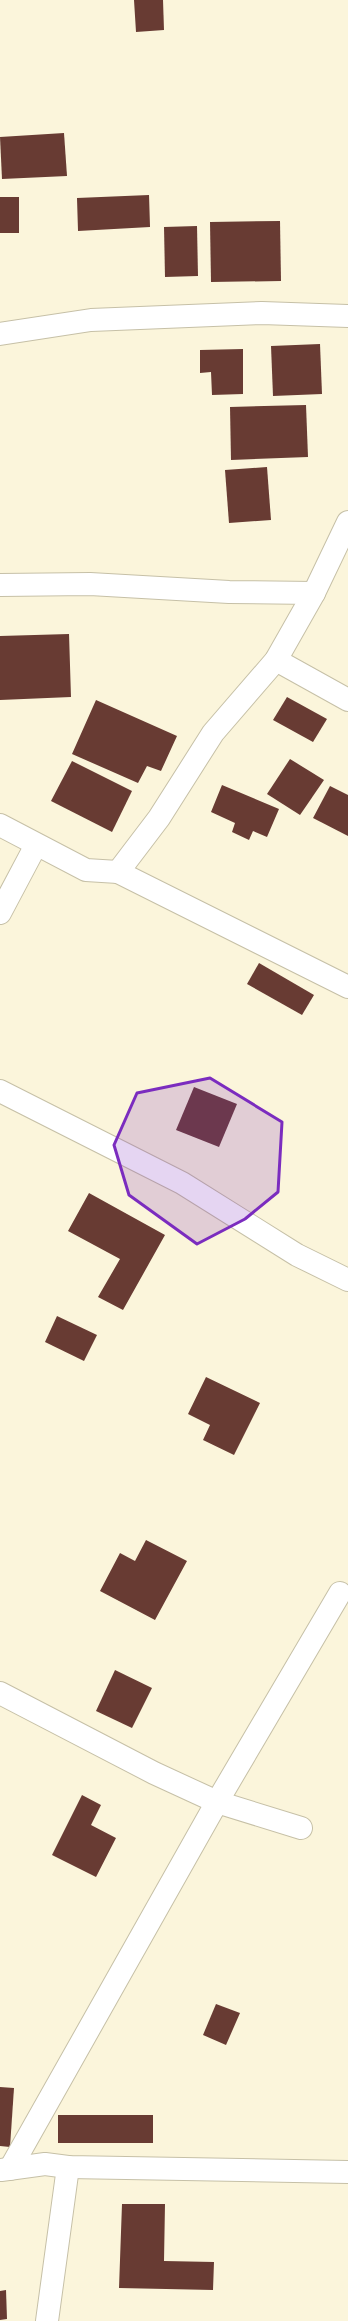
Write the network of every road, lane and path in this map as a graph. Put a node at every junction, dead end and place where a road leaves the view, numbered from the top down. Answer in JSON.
{"nodes":[{"id":1,"x":348,"y":316,"type":"edge"},
{"id":2,"x":0,"y":334,"type":"edge"},
{"id":3,"x":348,"y":522,"type":"edge"},
{"id":4,"x":0,"y":584,"type":"edge"},
{"id":5,"x":314,"y":593,"type":"junction"},
{"id":6,"x":276,"y":660,"type":"junction"},
{"id":7,"x":348,"y":700,"type":"edge"},
{"id":8,"x":0,"y":825,"type":"edge"},
{"id":9,"x":36,"y":845,"type":"junction"},
{"id":10,"x":118,"y":872,"type":"junction"},
{"id":11,"x":0,"y":913,"type":"edge"},
{"id":12,"x":348,"y":987,"type":"edge"},
{"id":13,"x":0,"y":1091,"type":"edge"},
{"id":14,"x":348,"y":1280,"type":"edge"},
{"id":15,"x":340,"y":1593,"type":"dead end"},
{"id":16,"x":0,"y":1693,"type":"edge"},
{"id":17,"x":217,"y":1802,"type":"junction"},
{"id":18,"x":301,"y":1828,"type":"dead end"},
{"id":19,"x":68,"y":2167,"type":"junction"},
{"id":20,"x":5,"y":2170,"type":"edge"},
{"id":21,"x":348,"y":2172,"type":"edge"},
{"id":22,"x":47,"y":2321,"type":"edge"}],
"edges":[{"from":1,"to":2,"type":"street"},
{"from":3,"to":5,"type":"street"},
{"from":4,"to":5,"type":"street"},
{"from":5,"to":6,"type":"street"},
{"from":6,"to":7,"type":"street"},
{"from":6,"to":10,"type":"street"},
{"from":8,"to":9,"type":"street"},
{"from":9,"to":10,"type":"street"},
{"from":9,"to":11,"type":"street"},
{"from":10,"to":12,"type":"street"},
{"from":13,"to":14,"type":"street"},
{"from":15,"to":17,"type":"street"},
{"from":16,"to":17,"type":"street"},
{"from":17,"to":18,"type":"street"},
{"from":17,"to":20,"type":"street"},
{"from":19,"to":20,"type":"street"},
{"from":19,"to":21,"type":"street"},
{"from":19,"to":22,"type":"street"}]}
